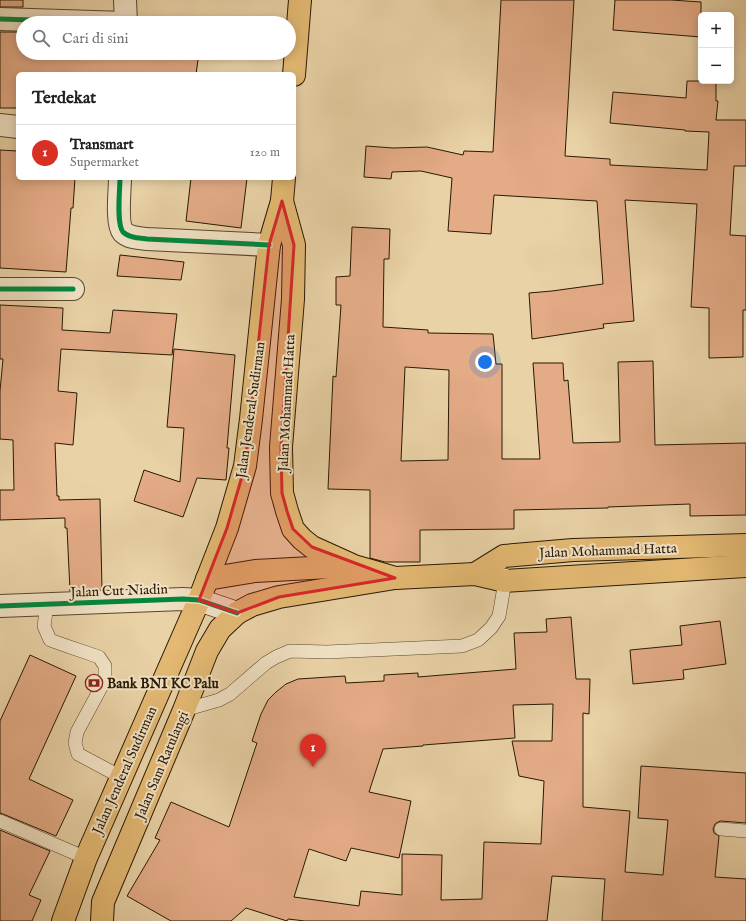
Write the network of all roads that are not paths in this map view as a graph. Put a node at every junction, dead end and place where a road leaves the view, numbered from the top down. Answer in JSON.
{"nodes":[{"id":1,"x":125,"y":0,"type":"edge"},
{"id":2,"x":300,"y":0,"type":"edge"},
{"id":3,"x":126,"y":16,"type":"edge"},
{"id":4,"x":0,"y":19,"type":"edge"},
{"id":5,"x":296,"y":19,"type":"edge"},
{"id":6,"x":16,"y":20,"type":"edge"},
{"id":7,"x":294,"y":60,"type":"edge"},
{"id":8,"x":294,"y":72,"type":"edge"},
{"id":9,"x":0,"y":125,"type":"edge"},
{"id":10,"x":16,"y":127,"type":"edge"},
{"id":11,"x":120,"y":180,"type":"edge"},
{"id":12,"x":284,"y":180,"type":"edge"},
{"id":13,"x":282,"y":201,"type":"junction"},
{"id":14,"x":269,"y":245,"type":"junction"},
{"id":15,"x":0,"y":289,"type":"edge"},
{"id":16,"x":73,"y":289,"type":"dead end"},
{"id":17,"x":746,"y":545,"type":"edge"},
{"id":18,"x":504,"y":556,"type":"junction"},
{"id":19,"x":354,"y":566,"type":"junction"},
{"id":20,"x":746,"y":566,"type":"edge"},
{"id":21,"x":475,"y":574,"type":"junction"},
{"id":22,"x":395,"y":578,"type":"junction"},
{"id":23,"x":207,"y":579,"type":"junction"},
{"id":24,"x":505,"y":581,"type":"junction"},
{"id":25,"x":199,"y":600,"type":"junction"},
{"id":26,"x":47,"y":605,"type":"junction"},
{"id":27,"x":0,"y":606,"type":"edge"},
{"id":28,"x":237,"y":613,"type":"junction"},
{"id":29,"x":184,"y":710,"type":"junction"},
{"id":30,"x":121,"y":777,"type":"junction"},
{"id":31,"x":0,"y":821,"type":"edge"},
{"id":32,"x":721,"y":829,"type":"dead end"},
{"id":33,"x":746,"y":831,"type":"edge"},
{"id":34,"x":86,"y":858,"type":"junction"},
{"id":35,"x":63,"y":921,"type":"edge"},
{"id":36,"x":102,"y":921,"type":"edge"}],
"edges":[{"from":1,"to":3,"type":"street"},
{"from":2,"to":5,"type":"main road"},
{"from":4,"to":6,"type":"street"},
{"from":7,"to":8,"type":"main road"},
{"from":9,"to":10,"type":"street"},
{"from":11,"to":14,"type":"street"},
{"from":12,"to":13,"type":"main road","name":"Jalan Jenderal Sudirman"},
{"from":13,"to":14,"type":"main road","name":"Jalan Jenderal Sudirman"},
{"from":13,"to":19,"type":"main road","name":"Jalan Mohammad Hatta"},
{"from":14,"to":23,"type":"main road","name":"Jalan Jenderal Sudirman"},
{"from":15,"to":16,"type":"street"},
{"from":17,"to":18,"type":"main road","name":"Jalan Mohammad Hatta"},
{"from":18,"to":21,"type":"main road","name":"Jalan Mohammad Hatta"},
{"from":18,"to":24,"type":"lane"},
{"from":19,"to":22,"type":"main road","name":"Jalan Mohammad Hatta"},
{"from":19,"to":23,"type":"main road"},
{"from":20,"to":24,"type":"main road","name":"Jalan Mohammad Hatta"},
{"from":21,"to":22,"type":"main road","name":"Jalan Mohammad Hatta"},
{"from":21,"to":24,"type":"main road","name":"Jalan Mohammad Hatta"},
{"from":22,"to":28,"type":"main road","name":"Jalan Sam Ratulangi"},
{"from":23,"to":25,"type":"main road","name":"Jalan Jenderal Sudirman"},
{"from":24,"to":29,"type":"lane"},
{"from":25,"to":26,"type":"street","name":"Jalan Cut Niadin"},
{"from":25,"to":28,"type":"street","name":"Jalan Cut Niadin"},
{"from":25,"to":30,"type":"main road","name":"Jalan Jenderal Sudirman"},
{"from":26,"to":27,"type":"street","name":"Jalan Cut Niadin"},
{"from":26,"to":30,"type":"lane"},
{"from":28,"to":29,"type":"main road","name":"Jalan Sam Ratulangi"},
{"from":29,"to":36,"type":"main road","name":"Jalan Sam Ratulangi"},
{"from":30,"to":34,"type":"main road","name":"Jalan Jenderal Sudirman"},
{"from":31,"to":34,"type":"lane"},
{"from":32,"to":33,"type":"lane"},
{"from":34,"to":35,"type":"main road","name":"Jalan Jenderal Sudirman"}]}
